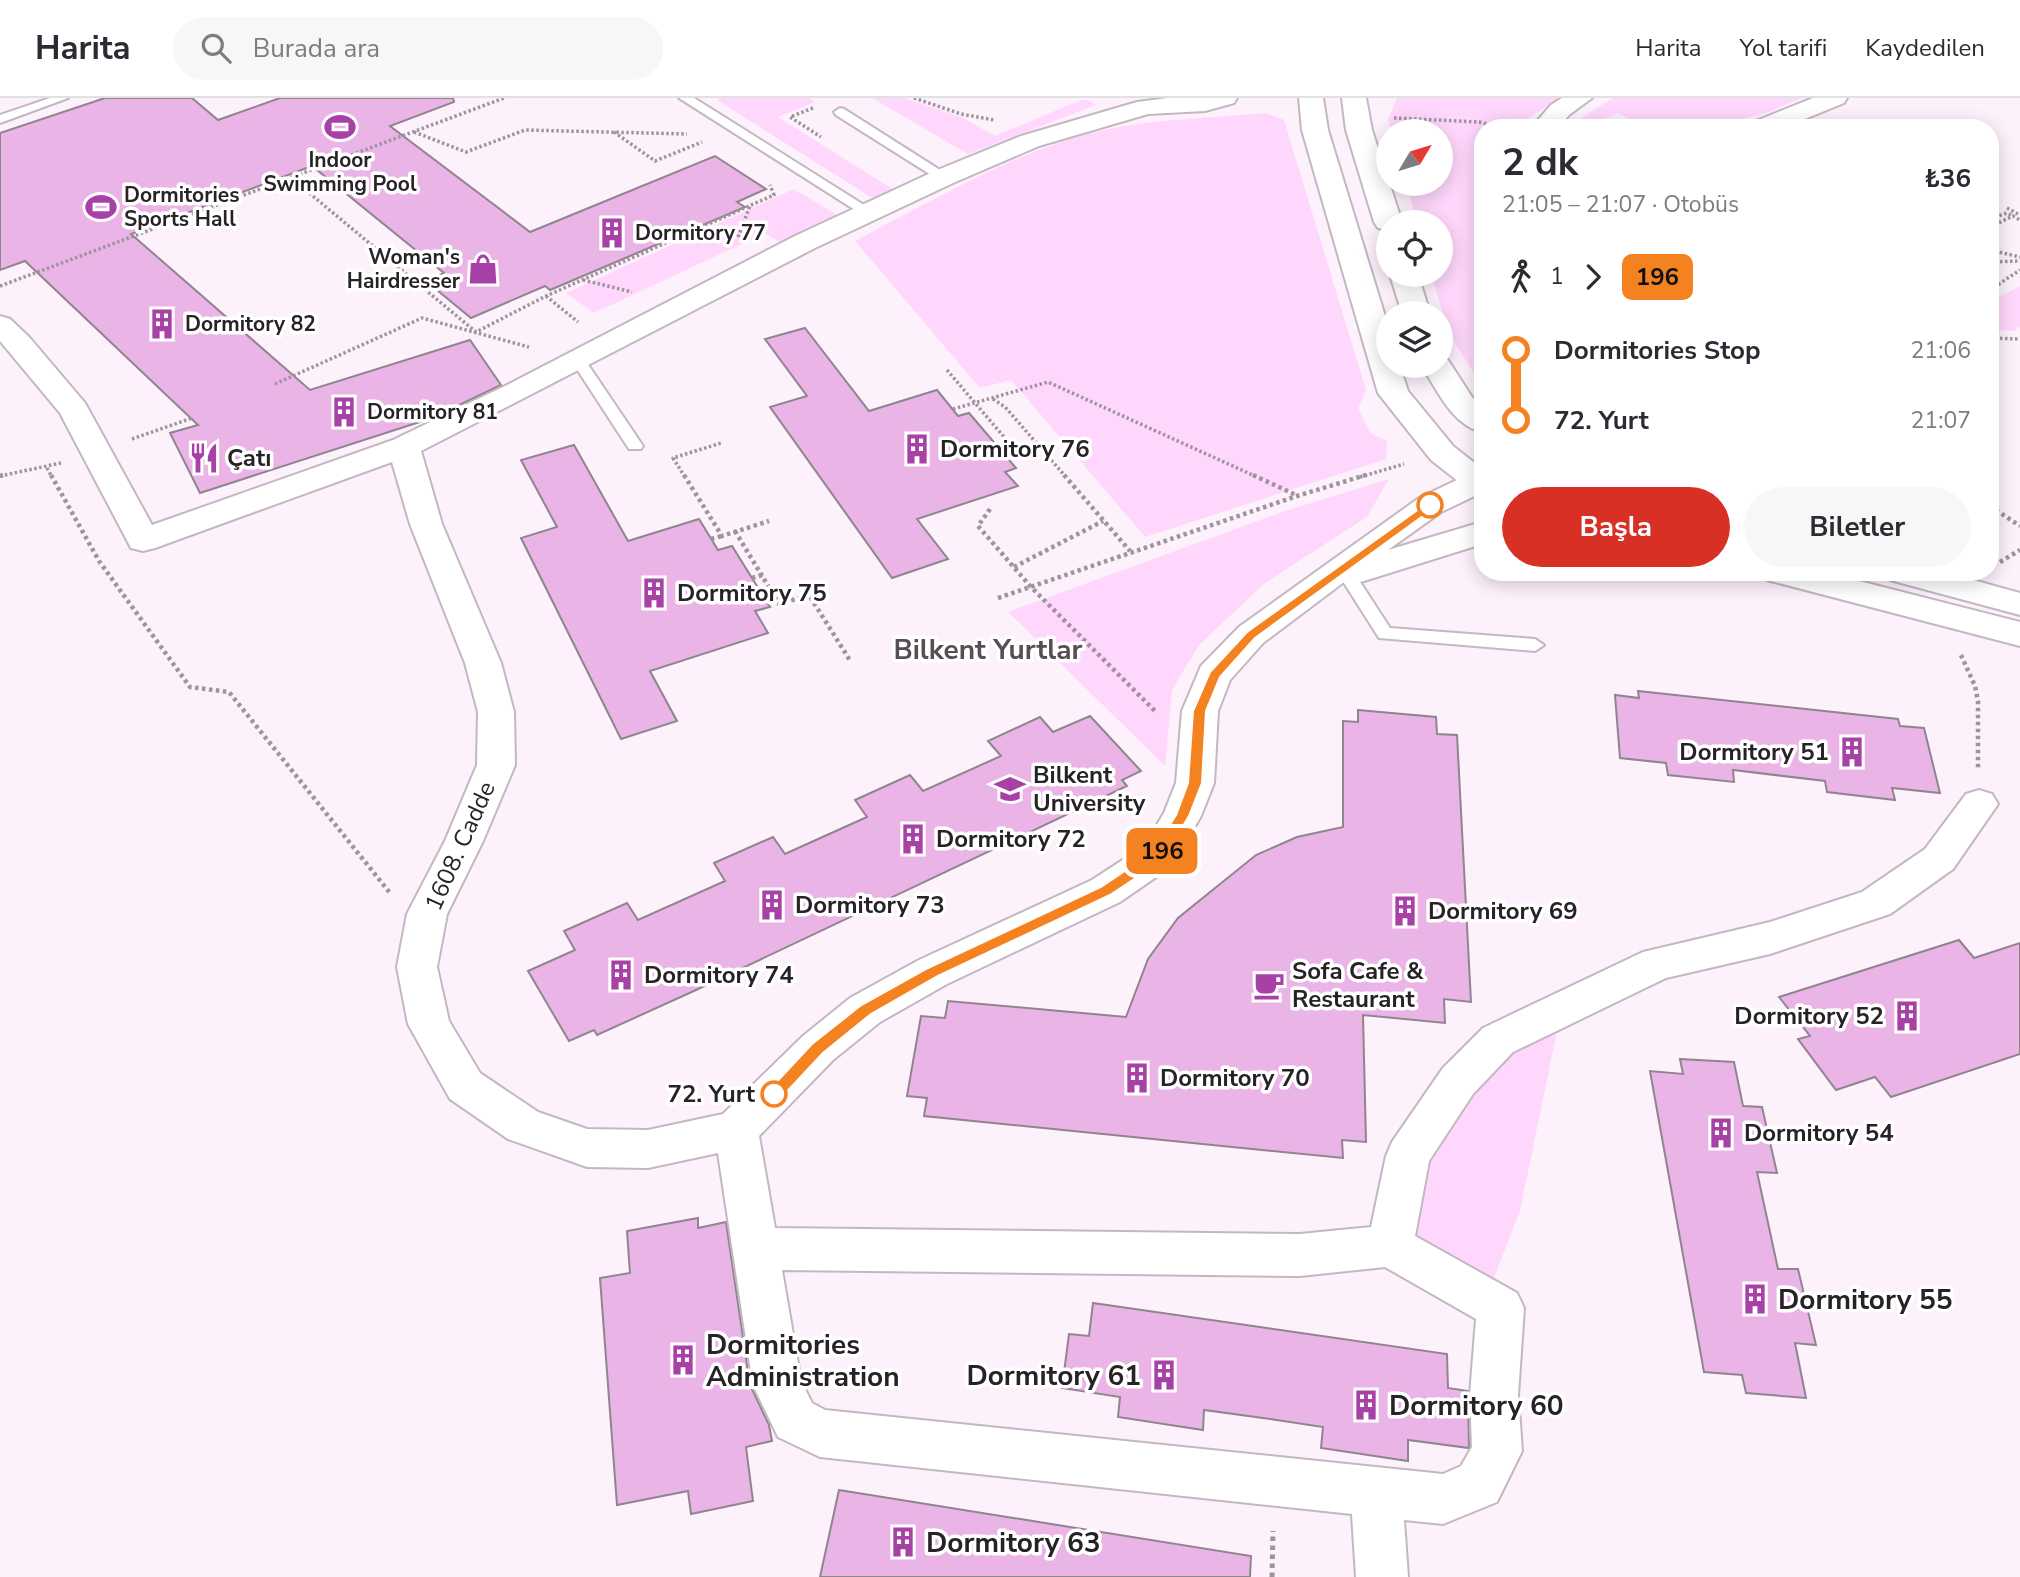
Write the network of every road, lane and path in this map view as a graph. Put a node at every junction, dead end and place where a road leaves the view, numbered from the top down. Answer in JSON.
{"nodes":[{"id":1,"x":62,"y":98,"type":"edge"},
{"id":2,"x":504,"y":98,"type":"edge"},
{"id":3,"x":685,"y":98,"type":"edge"},
{"id":4,"x":914,"y":98,"type":"edge"},
{"id":5,"x":1311,"y":98,"type":"edge"},
{"id":6,"x":1580,"y":98,"type":"edge"},
{"id":7,"x":1835,"y":98,"type":"edge"},
{"id":8,"x":1215,"y":100,"type":"edge"},
{"id":9,"x":1136,"y":103,"type":"edge"},
{"id":10,"x":1355,"y":108,"type":"edge"},
{"id":11,"x":840,"y":112,"type":"dead end"},
{"id":12,"x":0,"y":119,"type":"edge"},
{"id":13,"x":1552,"y":119,"type":"edge"},
{"id":14,"x":1782,"y":119,"type":"edge"},
{"id":15,"x":995,"y":120,"type":"dead end"},
{"id":16,"x":1474,"y":122,"type":"edge"},
{"id":17,"x":414,"y":132,"type":"junction"},
{"id":18,"x":614,"y":132,"type":"junction"},
{"id":19,"x":693,"y":134,"type":"dead end"},
{"id":20,"x":706,"y":140,"type":"dead end"},
{"id":21,"x":795,"y":167,"type":"junction"},
{"id":22,"x":290,"y":177,"type":"junction"},
{"id":23,"x":944,"y":177,"type":"junction"},
{"id":24,"x":2007,"y":208,"type":"dead end"},
{"id":25,"x":1385,"y":210,"type":"edge"},
{"id":26,"x":868,"y":212,"type":"junction"},
{"id":27,"x":2013,"y":216,"type":"junction"},
{"id":28,"x":1999,"y":217,"type":"edge"},
{"id":29,"x":2020,"y":217,"type":"edge"},
{"id":30,"x":1999,"y":223,"type":"edge"},
{"id":31,"x":1999,"y":253,"type":"edge"},
{"id":32,"x":2020,"y":259,"type":"edge"},
{"id":33,"x":1999,"y":261,"type":"edge"},
{"id":34,"x":2020,"y":270,"type":"edge"},
{"id":35,"x":1999,"y":283,"type":"edge"},
{"id":36,"x":0,"y":286,"type":"edge"},
{"id":37,"x":546,"y":296,"type":"junction"},
{"id":38,"x":577,"y":321,"type":"dead end"},
{"id":39,"x":0,"y":325,"type":"edge"},
{"id":40,"x":476,"y":332,"type":"junction"},
{"id":41,"x":1999,"y":339,"type":"edge"},
{"id":42,"x":2020,"y":340,"type":"edge"},
{"id":43,"x":578,"y":360,"type":"junction"},
{"id":44,"x":947,"y":370,"type":"dead end"},
{"id":45,"x":1444,"y":378,"type":"edge"},
{"id":46,"x":275,"y":384,"type":"dead end"},
{"id":47,"x":992,"y":399,"type":"junction"},
{"id":48,"x":975,"y":403,"type":"junction"},
{"id":49,"x":953,"y":409,"type":"dead end"},
{"id":50,"x":1474,"y":416,"type":"edge"},
{"id":51,"x":1004,"y":437,"type":"dead end"},
{"id":52,"x":720,"y":443,"type":"dead end"},
{"id":53,"x":404,"y":446,"type":"junction"},
{"id":54,"x":635,"y":446,"type":"dead end"},
{"id":55,"x":1442,"y":453,"type":"junction"},
{"id":56,"x":47,"y":468,"type":"dead end"},
{"id":57,"x":1474,"y":479,"type":"edge"},
{"id":58,"x":1474,"y":482,"type":"edge"},
{"id":59,"x":1297,"y":496,"type":"junction"},
{"id":60,"x":990,"y":509,"type":"dead end"},
{"id":61,"x":1999,"y":512,"type":"edge"},
{"id":62,"x":769,"y":521,"type":"dead end"},
{"id":63,"x":1103,"y":521,"type":"junction"},
{"id":64,"x":2020,"y":526,"type":"edge"},
{"id":65,"x":735,"y":531,"type":"junction"},
{"id":66,"x":1474,"y":535,"type":"edge"},
{"id":67,"x":722,"y":536,"type":"junction"},
{"id":68,"x":711,"y":539,"type":"dead end"},
{"id":69,"x":2020,"y":550,"type":"edge"},
{"id":70,"x":1130,"y":551,"type":"junction"},
{"id":71,"x":1999,"y":562,"type":"edge"},
{"id":72,"x":1014,"y":567,"type":"junction"},
{"id":73,"x":762,"y":575,"type":"junction"},
{"id":74,"x":752,"y":578,"type":"dead end"},
{"id":75,"x":1334,"y":579,"type":"junction"},
{"id":76,"x":1814,"y":581,"type":"edge"},
{"id":77,"x":1935,"y":581,"type":"edge"},
{"id":78,"x":1031,"y":587,"type":"junction"},
{"id":79,"x":998,"y":598,"type":"dead end"},
{"id":80,"x":2020,"y":604,"type":"edge"},
{"id":81,"x":2020,"y":634,"type":"edge"},
{"id":82,"x":1535,"y":645,"type":"dead end"},
{"id":83,"x":851,"y":662,"type":"dead end"},
{"id":84,"x":1962,"y":663,"type":"dead end"},
{"id":85,"x":1197,"y":753,"type":"junction"},
{"id":86,"x":1979,"y":804,"type":"joint"},
{"id":87,"x":423,"y":935,"type":"junction"},
{"id":88,"x":736,"y":1130,"type":"junction"},
{"id":89,"x":1390,"y":1246,"type":"junction"},
{"id":90,"x":756,"y":1250,"type":"junction"},
{"id":91,"x":1376,"y":1491,"type":"junction"},
{"id":92,"x":1382,"y":1577,"type":"edge"}],
"edges":[{"from":1,"to":12,"type":"lane"},
{"from":2,"to":17,"type":"path"},
{"from":3,"to":21,"type":"lane"},
{"from":4,"to":15,"type":"path"},
{"from":5,"to":55,"type":"street"},
{"from":6,"to":13,"type":"street"},
{"from":7,"to":14,"type":"street"},
{"from":8,"to":9,"type":"street"},
{"from":9,"to":23,"type":"street"},
{"from":10,"to":16,"type":"path"},
{"from":10,"to":25,"type":"street"},
{"from":11,"to":23,"type":"lane"},
{"from":17,"to":18,"type":"path"},
{"from":17,"to":22,"type":"path"},
{"from":18,"to":19,"type":"path"},
{"from":18,"to":20,"type":"path"},
{"from":21,"to":26,"type":"lane"},
{"from":21,"to":37,"type":"path"},
{"from":22,"to":36,"type":"path"},
{"from":22,"to":40,"type":"path"},
{"from":23,"to":26,"type":"street"},
{"from":24,"to":29,"type":"path"},
{"from":26,"to":43,"type":"street"},
{"from":27,"to":28,"type":"path"},
{"from":27,"to":29,"type":"path"},
{"from":27,"to":30,"type":"path"},
{"from":31,"to":32,"type":"path"},
{"from":32,"to":33,"type":"path"},
{"from":34,"to":35,"type":"path"},
{"from":37,"to":38,"type":"path"},
{"from":37,"to":40,"type":"path"},
{"from":39,"to":53,"type":"street"},
{"from":40,"to":43,"type":"path"},
{"from":40,"to":46,"type":"path"},
{"from":41,"to":42,"type":"path"},
{"from":43,"to":53,"type":"street"},
{"from":43,"to":54,"type":"lane"},
{"from":44,"to":48,"type":"path"},
{"from":45,"to":50,"type":"street"},
{"from":47,"to":48,"type":"path"},
{"from":47,"to":59,"type":"path"},
{"from":47,"to":63,"type":"path"},
{"from":48,"to":49,"type":"path"},
{"from":48,"to":51,"type":"path"},
{"from":52,"to":67,"type":"path"},
{"from":53,"to":87,"type":"street","name":"1608. Cadde"},
{"from":55,"to":57,"type":"street"},
{"from":55,"to":59,"type":"path"},
{"from":56,"to":87,"type":"path"},
{"from":58,"to":75,"type":"street"},
{"from":59,"to":70,"type":"path"},
{"from":60,"to":72,"type":"path"},
{"from":61,"to":64,"type":"path"},
{"from":62,"to":65,"type":"path"},
{"from":63,"to":70,"type":"path"},
{"from":63,"to":72,"type":"path"},
{"from":65,"to":67,"type":"path"},
{"from":65,"to":73,"type":"path"},
{"from":66,"to":75,"type":"street"},
{"from":67,"to":68,"type":"path"},
{"from":69,"to":71,"type":"path"},
{"from":70,"to":78,"type":"path"},
{"from":72,"to":78,"type":"path"},
{"from":73,"to":74,"type":"path"},
{"from":73,"to":83,"type":"path"},
{"from":75,"to":82,"type":"lane"},
{"from":75,"to":85,"type":"street"},
{"from":76,"to":81,"type":"street"},
{"from":77,"to":80,"type":"street"},
{"from":78,"to":79,"type":"path"},
{"from":78,"to":85,"type":"path"},
{"from":84,"to":86,"type":"path"},
{"from":85,"to":88,"type":"street"},
{"from":86,"to":89,"type":"street"},
{"from":87,"to":88,"type":"street","name":"1608. Cadde"},
{"from":88,"to":90,"type":"street"},
{"from":89,"to":90,"type":"street"},
{"from":89,"to":91,"type":"street"},
{"from":90,"to":91,"type":"street"},
{"from":91,"to":92,"type":"street"}]}
